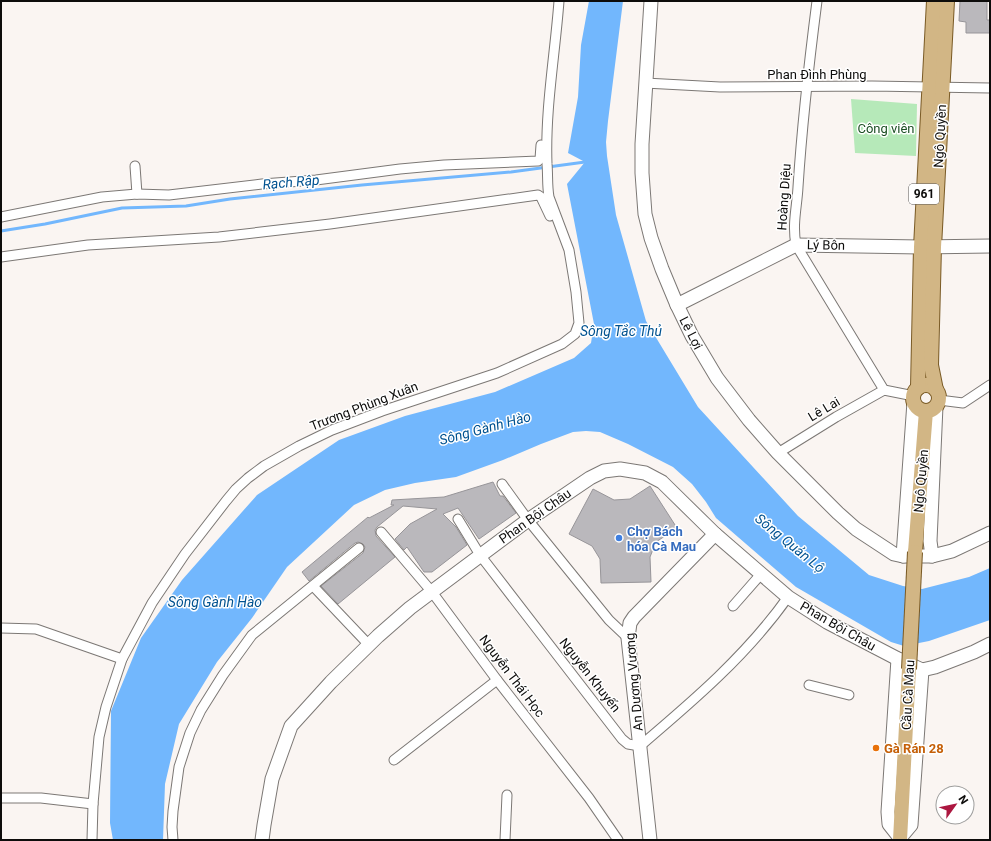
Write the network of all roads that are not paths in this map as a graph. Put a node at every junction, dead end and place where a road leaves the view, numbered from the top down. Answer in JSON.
{"nodes":[{"id":1,"x":559,"y":1,"type":"edge"},
{"id":2,"x":651,"y":1,"type":"edge"},
{"id":3,"x":817,"y":1,"type":"edge"},
{"id":4,"x":934,"y":1,"type":"edge"},
{"id":5,"x":947,"y":1,"type":"edge"},
{"id":6,"x":645,"y":83,"type":"junction"},
{"id":7,"x":806,"y":87,"type":"junction"},
{"id":8,"x":936,"y":88,"type":"junction"},
{"id":9,"x":990,"y":88,"type":"edge"},
{"id":10,"x":548,"y":117,"type":"junction"},
{"id":11,"x":135,"y":166,"type":"dead end"},
{"id":12,"x":137,"y":194,"type":"junction"},
{"id":13,"x":1,"y":217,"type":"edge"},
{"id":14,"x":563,"y":236,"type":"junction"},
{"id":15,"x":796,"y":244,"type":"junction"},
{"id":16,"x":990,"y":246,"type":"edge"},
{"id":17,"x":928,"y":247,"type":"junction"},
{"id":18,"x":1,"y":257,"type":"edge"},
{"id":19,"x":677,"y":305,"type":"junction"},
{"id":20,"x":990,"y":385,"type":"edge"},
{"id":21,"x":884,"y":390,"type":"junction"},
{"id":22,"x":915,"y":395,"type":"junction"},
{"id":23,"x":934,"y":402,"type":"junction"},
{"id":24,"x":778,"y":453,"type":"junction"},
{"id":25,"x":502,"y":484,"type":"dead end"},
{"id":26,"x":458,"y":519,"type":"dead end"},
{"id":27,"x":528,"y":520,"type":"junction"},
{"id":28,"x":381,"y":532,"type":"dead end"},
{"id":29,"x":990,"y":533,"type":"edge"},
{"id":30,"x":715,"y":534,"type":"junction"},
{"id":31,"x":359,"y":548,"type":"dead end"},
{"id":32,"x":480,"y":554,"type":"junction"},
{"id":33,"x":909,"y":554,"type":"junction"},
{"id":34,"x":932,"y":556,"type":"junction"},
{"id":35,"x":761,"y":574,"type":"junction"},
{"id":36,"x":313,"y":586,"type":"junction"},
{"id":37,"x":432,"y":592,"type":"junction"},
{"id":38,"x":788,"y":597,"type":"junction"},
{"id":39,"x":733,"y":606,"type":"dead end"},
{"id":40,"x":1,"y":628,"type":"edge"},
{"id":41,"x":628,"y":638,"type":"junction"},
{"id":42,"x":990,"y":644,"type":"edge"},
{"id":43,"x":369,"y":645,"type":"junction"},
{"id":44,"x":122,"y":659,"type":"junction"},
{"id":45,"x":898,"y":660,"type":"junction"},
{"id":46,"x":916,"y":669,"type":"junction"},
{"id":47,"x":497,"y":680,"type":"junction"},
{"id":48,"x":809,"y":685,"type":"dead end"},
{"id":49,"x":849,"y":695,"type":"dead end"},
{"id":50,"x":640,"y":746,"type":"junction"},
{"id":51,"x":394,"y":760,"type":"dead end"},
{"id":52,"x":507,"y":795,"type":"dead end"},
{"id":53,"x":1,"y":798,"type":"edge"},
{"id":54,"x":93,"y":804,"type":"junction"},
{"id":55,"x":900,"y":839,"type":"edge"},
{"id":56,"x":92,"y":840,"type":"edge"},
{"id":57,"x":173,"y":840,"type":"edge"},
{"id":58,"x":262,"y":840,"type":"edge"},
{"id":59,"x":505,"y":840,"type":"edge"},
{"id":60,"x":618,"y":840,"type":"edge"},
{"id":61,"x":650,"y":840,"type":"edge"}],
"edges":[{"from":1,"to":10,"type":"street"},
{"from":2,"to":6,"type":"street","name":"Lê Lợi"},
{"from":3,"to":7,"type":"street","name":"Hoàng Diệu"},
{"from":4,"to":8,"type":"main road","name":"Ngô Quyền"},
{"from":5,"to":8,"type":"main road","name":"Ngô Quyền"},
{"from":6,"to":7,"type":"street","name":"Phan Đình Phùng"},
{"from":6,"to":19,"type":"street","name":"Lê Lợi"},
{"from":7,"to":8,"type":"street","name":"Phan Đình Phùng"},
{"from":7,"to":15,"type":"street","name":"Hoàng Diệu"},
{"from":8,"to":9,"type":"street","name":"Phan Đình Phùng"},
{"from":8,"to":17,"type":"main road","name":"Ngô Quyền"},
{"from":10,"to":12,"type":"street"},
{"from":10,"to":14,"type":"street","name":"Trương Phùng Xuân"},
{"from":11,"to":12,"type":"street"},
{"from":12,"to":13,"type":"street"},
{"from":14,"to":18,"type":"street"},
{"from":14,"to":44,"type":"street","name":"Trương Phùng Xuân"},
{"from":15,"to":17,"type":"street","name":"Lý Bôn"},
{"from":15,"to":19,"type":"street","name":"Lý Bôn"},
{"from":15,"to":21,"type":"street","name":"Hoàng Diệu"},
{"from":16,"to":17,"type":"street","name":"Lý Bôn"},
{"from":17,"to":22,"type":"main road","name":"Ngô Quyền"},
{"from":17,"to":23,"type":"main road","name":"Ngô Quyền"},
{"from":19,"to":24,"type":"street","name":"Lê Lợi"},
{"from":20,"to":23,"type":"street"},
{"from":21,"to":22,"type":"street"},
{"from":21,"to":24,"type":"street","name":"Lê Lai"},
{"from":22,"to":23,"type":"main road"},
{"from":22,"to":23,"type":"main road"},
{"from":22,"to":33,"type":"street"},
{"from":23,"to":33,"type":"main road","name":"Ngô Quyền"},
{"from":23,"to":34,"type":"street"},
{"from":24,"to":33,"type":"street","name":"Lê Lợi"},
{"from":25,"to":27,"type":"street"},
{"from":26,"to":32,"type":"street","name":"Nguyễn Khuyến"},
{"from":27,"to":30,"type":"street","name":"Phan Bội Châu"},
{"from":27,"to":32,"type":"street","name":"Phan Bội Châu"},
{"from":27,"to":41,"type":"street"},
{"from":28,"to":37,"type":"street","name":"Nguyễn Thái Học"},
{"from":29,"to":34,"type":"street","name":"Lê Lợi"},
{"from":30,"to":35,"type":"street","name":"Phan Bội Châu"},
{"from":30,"to":41,"type":"street","name":"An Dương Vương"},
{"from":31,"to":36,"type":"street"},
{"from":32,"to":37,"type":"street","name":"Phan Bội Châu"},
{"from":32,"to":50,"type":"street","name":"Nguyễn Khuyến"},
{"from":33,"to":34,"type":"street","name":"Lê Lợi"},
{"from":33,"to":46,"type":"main road","name":"Cầu Cà Mau","bridge":true},
{"from":35,"to":38,"type":"street","name":"Phan Bội Châu"},
{"from":35,"to":39,"type":"street"},
{"from":36,"to":43,"type":"street"},
{"from":36,"to":57,"type":"street"},
{"from":37,"to":43,"type":"street","name":"Phan Bội Châu"},
{"from":37,"to":47,"type":"street","name":"Nguyễn Thái Học"},
{"from":38,"to":45,"type":"street","name":"Phan Bội Châu"},
{"from":38,"to":50,"type":"street"},
{"from":40,"to":44,"type":"street"},
{"from":41,"to":50,"type":"street","name":"An Dương Vương"},
{"from":42,"to":46,"type":"street"},
{"from":43,"to":58,"type":"street","name":"Phan Bội Châu"},
{"from":44,"to":54,"type":"street","name":"Trương Phùng Xuân"},
{"from":45,"to":46,"type":"street","name":"Phan Bội Châu"},
{"from":45,"to":55,"type":"street"},
{"from":46,"to":55,"type":"main road","name":"Cầu Cà Mau"},
{"from":47,"to":51,"type":"street"},
{"from":47,"to":60,"type":"street","name":"Nguyễn Thái Học"},
{"from":48,"to":49,"type":"street"},
{"from":50,"to":61,"type":"street","name":"An Dương Vương"},
{"from":52,"to":59,"type":"street"},
{"from":53,"to":54,"type":"street"},
{"from":54,"to":56,"type":"street","name":"Trương Phùng Xuân"}]}
